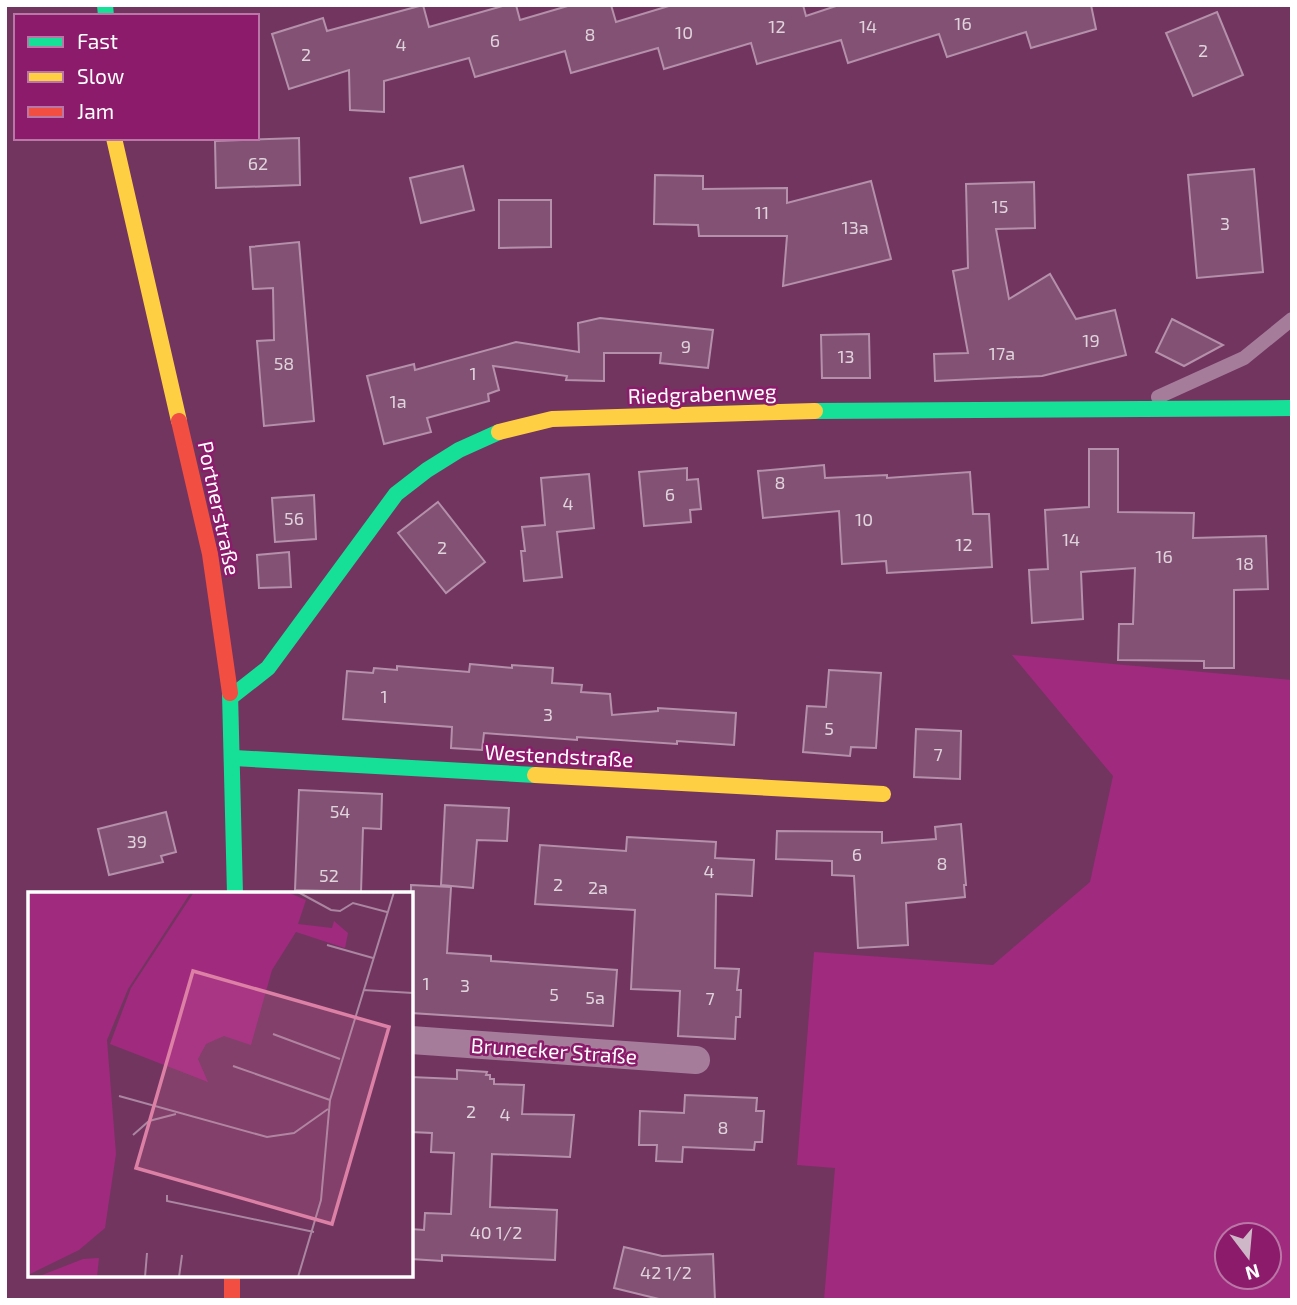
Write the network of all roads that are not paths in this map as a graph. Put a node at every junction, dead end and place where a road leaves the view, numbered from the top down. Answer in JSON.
{"nodes":[{"id":1,"x":114,"y":140,"type":"edge"},
{"id":2,"x":1292,"y":319,"type":"edge"},
{"id":3,"x":1292,"y":408,"type":"edge"},
{"id":4,"x":1131,"y":409,"type":"junction"},
{"id":5,"x":231,"y":697,"type":"junction"},
{"id":6,"x":234,"y":758,"type":"junction"},
{"id":7,"x":883,"y":794,"type":"dead end"},
{"id":8,"x":235,"y":892,"type":"edge"},
{"id":9,"x":413,"y":1040,"type":"edge"},
{"id":10,"x":696,"y":1060,"type":"dead end"},
{"id":11,"x":232,"y":1277,"type":"edge"},
{"id":12,"x":232,"y":1300,"type":"edge"}],
"edges":[{"from":1,"to":5,"type":"street","name":"Portnerstraße"},
{"from":2,"to":4,"type":"lane"},
{"from":3,"to":4,"type":"street","name":"Riedgrabenweg"},
{"from":4,"to":5,"type":"street","name":"Riedgrabenweg"},
{"from":5,"to":6,"type":"street","name":"Portnerstraße"},
{"from":6,"to":7,"type":"street","name":"Westendstraße"},
{"from":6,"to":8,"type":"street","name":"Portnerstraße"},
{"from":9,"to":10,"type":"street","name":"Brunecker Straße"},
{"from":11,"to":12,"type":"street"}]}
